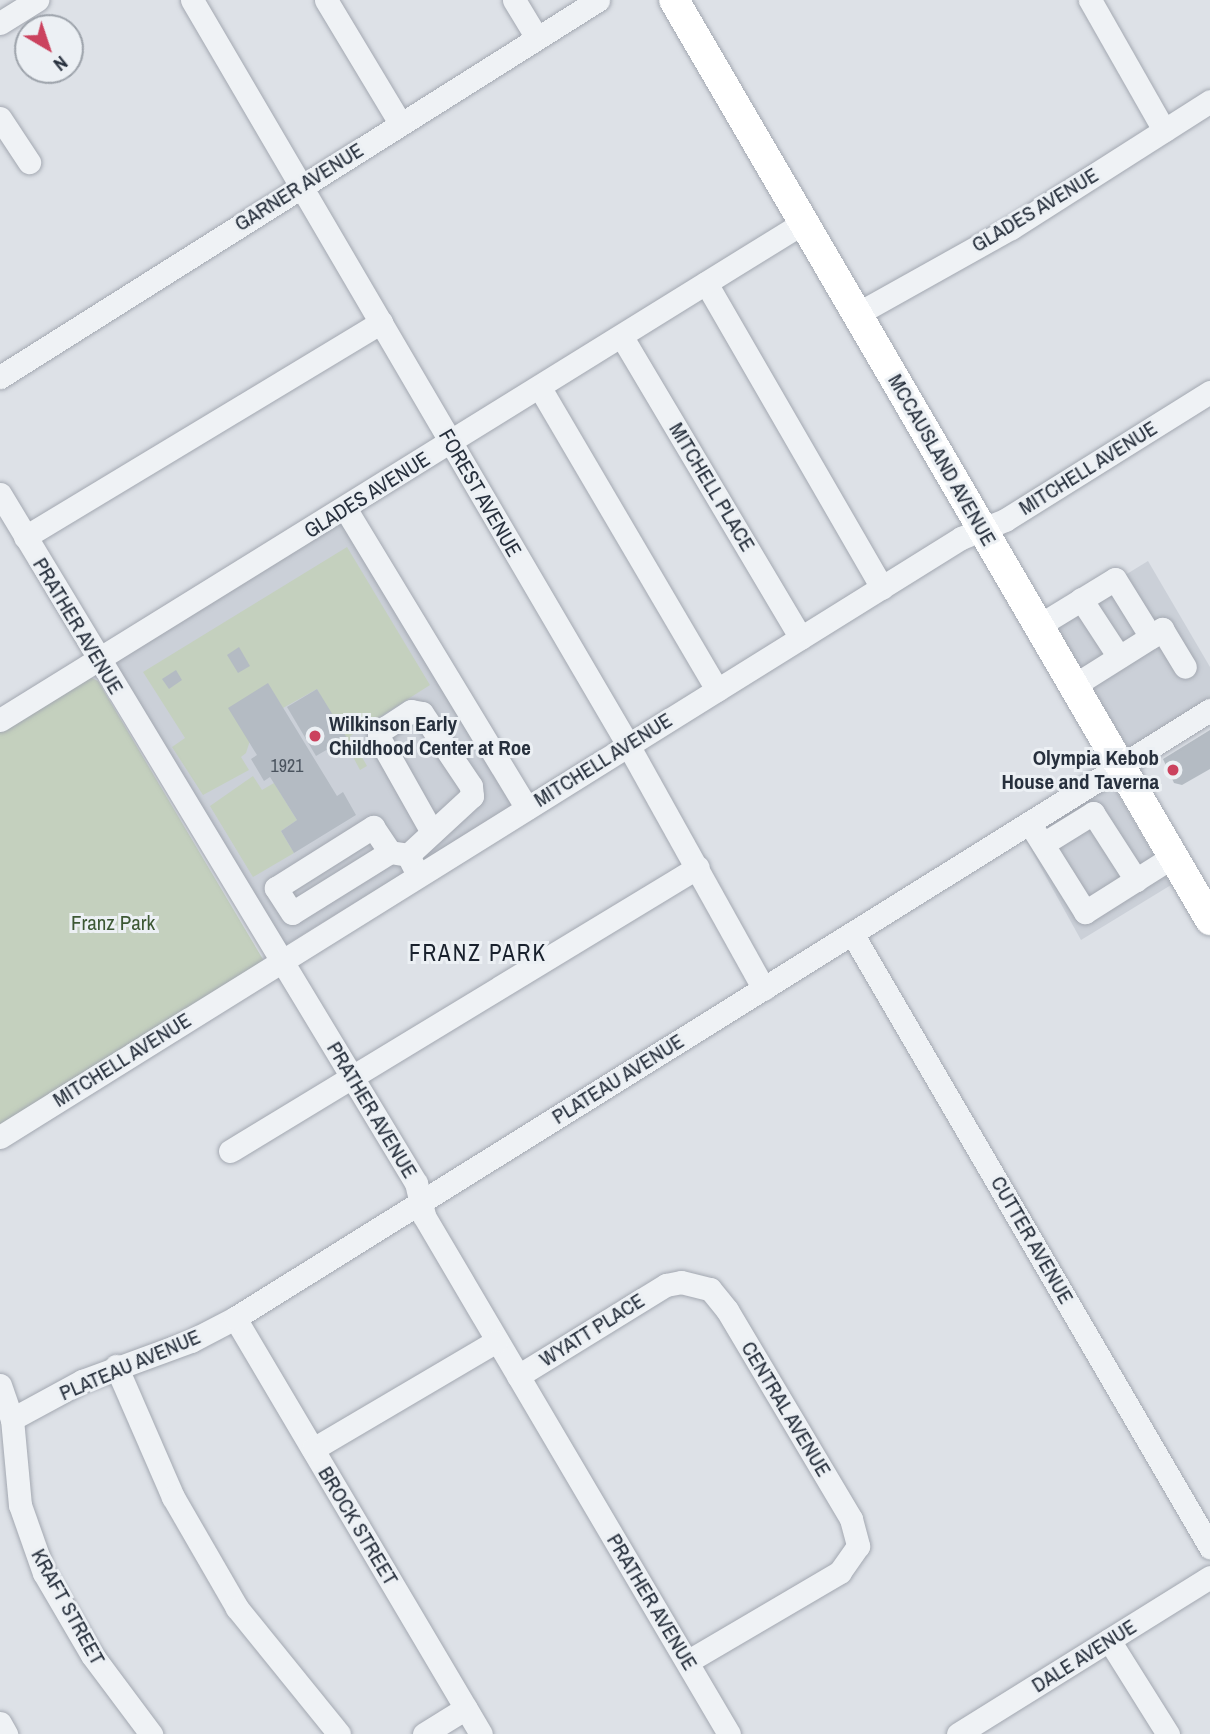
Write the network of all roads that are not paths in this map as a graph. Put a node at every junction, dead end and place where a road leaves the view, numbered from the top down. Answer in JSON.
{"nodes":[{"id":1,"x":37,"y":0,"type":"edge"},
{"id":2,"x":192,"y":0,"type":"edge"},
{"id":3,"x":326,"y":0,"type":"edge"},
{"id":4,"x":514,"y":0,"type":"edge"},
{"id":5,"x":598,"y":0,"type":"edge"},
{"id":6,"x":674,"y":0,"type":"edge"},
{"id":7,"x":1090,"y":0,"type":"edge"},
{"id":8,"x":6,"y":13,"type":"edge"},
{"id":9,"x":537,"y":38,"type":"junction"},
{"id":10,"x":1210,"y":101,"type":"edge"},
{"id":11,"x":0,"y":118,"type":"edge"},
{"id":12,"x":400,"y":123,"type":"junction"},
{"id":13,"x":1164,"y":130,"type":"junction"},
{"id":14,"x":29,"y":162,"type":"dead end"},
{"id":15,"x":301,"y":186,"type":"junction"},
{"id":16,"x":804,"y":222,"type":"junction"},
{"id":17,"x":706,"y":283,"type":"junction"},
{"id":18,"x":857,"y":314,"type":"junction"},
{"id":19,"x":381,"y":322,"type":"junction"},
{"id":20,"x":622,"y":337,"type":"junction"},
{"id":21,"x":0,"y":377,"type":"edge"},
{"id":22,"x":540,"y":388,"type":"junction"},
{"id":23,"x":1210,"y":392,"type":"edge"},
{"id":24,"x":451,"y":443,"type":"junction"},
{"id":25,"x":0,"y":494,"type":"edge"},
{"id":26,"x":345,"y":508,"type":"junction"},
{"id":27,"x":982,"y":529,"type":"junction"},
{"id":28,"x":25,"y":537,"type":"junction"},
{"id":29,"x":882,"y":588,"type":"junction"},
{"id":30,"x":1081,"y":599,"type":"junction"},
{"id":31,"x":1038,"y":626,"type":"junction"},
{"id":32,"x":1151,"y":637,"type":"junction"},
{"id":33,"x":801,"y":638,"type":"junction"},
{"id":34,"x":1119,"y":657,"type":"junction"},
{"id":35,"x":97,"y":661,"type":"junction"},
{"id":36,"x":1185,"y":667,"type":"dead end"},
{"id":37,"x":1073,"y":686,"type":"junction"},
{"id":38,"x":717,"y":690,"type":"junction"},
{"id":39,"x":1210,"y":710,"type":"edge"},
{"id":40,"x":0,"y":720,"type":"edge"},
{"id":41,"x":627,"y":744,"type":"junction"},
{"id":42,"x":1120,"y":768,"type":"junction"},
{"id":43,"x":527,"y":808,"type":"junction"},
{"id":44,"x":1030,"y":824,"type":"junction"},
{"id":45,"x":432,"y":832,"type":"junction"},
{"id":46,"x":1043,"y":844,"type":"junction"},
{"id":47,"x":1172,"y":857,"type":"junction"},
{"id":48,"x":405,"y":861,"type":"junction"},
{"id":49,"x":698,"y":867,"type":"junction"},
{"id":50,"x":1136,"y":880,"type":"junction"},
{"id":51,"x":1210,"y":920,"type":"edge"},
{"id":52,"x":853,"y":935,"type":"junction"},
{"id":53,"x":282,"y":960,"type":"junction"},
{"id":54,"x":764,"y":989,"type":"junction"},
{"id":55,"x":354,"y":1078,"type":"junction"},
{"id":56,"x":0,"y":1137,"type":"edge"},
{"id":57,"x":230,"y":1151,"type":"dead end"},
{"id":58,"x":421,"y":1202,"type":"junction"},
{"id":59,"x":666,"y":1285,"type":"joint"},
{"id":60,"x":235,"y":1318,"type":"junction"},
{"id":61,"x":496,"y":1341,"type":"junction"},
{"id":62,"x":116,"y":1366,"type":"junction"},
{"id":63,"x":518,"y":1376,"type":"junction"},
{"id":64,"x":0,"y":1385,"type":"edge"},
{"id":65,"x":12,"y":1419,"type":"junction"},
{"id":66,"x":313,"y":1449,"type":"junction"},
{"id":67,"x":1210,"y":1547,"type":"edge"},
{"id":68,"x":1210,"y":1577,"type":"edge"},
{"id":69,"x":1109,"y":1640,"type":"junction"},
{"id":70,"x":688,"y":1661,"type":"junction"},
{"id":71,"x":466,"y":1709,"type":"junction"},
{"id":72,"x":0,"y":1723,"type":"edge"},
{"id":73,"x":6,"y":1734,"type":"edge"},
{"id":74,"x":151,"y":1734,"type":"edge"},
{"id":75,"x":339,"y":1734,"type":"edge"},
{"id":76,"x":424,"y":1734,"type":"edge"},
{"id":77,"x":481,"y":1734,"type":"edge"},
{"id":78,"x":729,"y":1734,"type":"edge"},
{"id":79,"x":958,"y":1734,"type":"edge"},
{"id":80,"x":1168,"y":1734,"type":"edge"}],
"edges":[{"from":1,"to":8,"type":"street"},
{"from":2,"to":15,"type":"street","name":"FOREST AVENUE"},
{"from":3,"to":12,"type":"street"},
{"from":4,"to":9,"type":"street"},
{"from":5,"to":9,"type":"street","name":"GARNER AVENUE"},
{"from":6,"to":16,"type":"main road","name":"MCCAUSLAND AVENUE"},
{"from":7,"to":13,"type":"street"},
{"from":9,"to":12,"type":"street","name":"GARNER AVENUE"},
{"from":10,"to":13,"type":"street","name":"GLADES AVENUE"},
{"from":11,"to":14,"type":"street"},
{"from":12,"to":15,"type":"street","name":"GARNER AVENUE"},
{"from":13,"to":18,"type":"street","name":"GLADES AVENUE"},
{"from":15,"to":19,"type":"street","name":"FOREST AVENUE"},
{"from":15,"to":21,"type":"street","name":"GARNER AVENUE"},
{"from":16,"to":17,"type":"street","name":"GLADES AVENUE"},
{"from":16,"to":18,"type":"main road","name":"MCCAUSLAND AVENUE"},
{"from":17,"to":20,"type":"street","name":"GLADES AVENUE"},
{"from":17,"to":29,"type":"street"},
{"from":18,"to":27,"type":"main road","name":"MCCAUSLAND AVENUE"},
{"from":19,"to":24,"type":"street","name":"FOREST AVENUE"},
{"from":19,"to":28,"type":"street"},
{"from":20,"to":22,"type":"street","name":"GLADES AVENUE"},
{"from":20,"to":33,"type":"street","name":"MITCHELL PLACE"},
{"from":22,"to":24,"type":"street","name":"GLADES AVENUE"},
{"from":22,"to":38,"type":"street"},
{"from":23,"to":27,"type":"street","name":"MITCHELL AVENUE"},
{"from":24,"to":26,"type":"street","name":"GLADES AVENUE"},
{"from":24,"to":41,"type":"street","name":"FOREST AVENUE"},
{"from":25,"to":28,"type":"street","name":"PRATHER AVENUE"},
{"from":26,"to":35,"type":"street","name":"GLADES AVENUE"},
{"from":26,"to":43,"type":"street"},
{"from":27,"to":29,"type":"street","name":"MITCHELL AVENUE"},
{"from":27,"to":31,"type":"main road","name":"MCCAUSLAND AVENUE"},
{"from":28,"to":35,"type":"street","name":"PRATHER AVENUE"},
{"from":29,"to":33,"type":"street","name":"MITCHELL AVENUE"},
{"from":30,"to":31,"type":"street"},
{"from":30,"to":32,"type":"street"},
{"from":30,"to":34,"type":"street"},
{"from":31,"to":37,"type":"main road","name":"MCCAUSLAND AVENUE"},
{"from":32,"to":34,"type":"street"},
{"from":32,"to":36,"type":"street"},
{"from":33,"to":38,"type":"street","name":"MITCHELL AVENUE"},
{"from":34,"to":37,"type":"street"},
{"from":35,"to":40,"type":"street","name":"GLADES AVENUE"},
{"from":35,"to":53,"type":"street","name":"PRATHER AVENUE"},
{"from":37,"to":42,"type":"main road","name":"MCCAUSLAND AVENUE"},
{"from":38,"to":41,"type":"street","name":"MITCHELL AVENUE"},
{"from":39,"to":42,"type":"street","name":"PLATEAU AVENUE"},
{"from":41,"to":43,"type":"street","name":"MITCHELL AVENUE"},
{"from":41,"to":49,"type":"street","name":"FOREST AVENUE"},
{"from":42,"to":44,"type":"street","name":"PLATEAU AVENUE"},
{"from":42,"to":47,"type":"main road","name":"MCCAUSLAND AVENUE"},
{"from":43,"to":48,"type":"street","name":"MITCHELL AVENUE"},
{"from":44,"to":46,"type":"street"},
{"from":44,"to":52,"type":"street","name":"PLATEAU AVENUE"},
{"from":45,"to":45,"type":"street"},
{"from":45,"to":48,"type":"street"},
{"from":46,"to":50,"type":"street"},
{"from":46,"to":50,"type":"street"},
{"from":47,"to":50,"type":"street"},
{"from":47,"to":51,"type":"main road","name":"MCCAUSLAND AVENUE"},
{"from":48,"to":48,"type":"street"},
{"from":48,"to":53,"type":"street","name":"MITCHELL AVENUE"},
{"from":49,"to":54,"type":"street","name":"FOREST AVENUE"},
{"from":49,"to":55,"type":"street"},
{"from":52,"to":54,"type":"street","name":"PLATEAU AVENUE"},
{"from":52,"to":67,"type":"street","name":"CUTTER AVENUE"},
{"from":53,"to":55,"type":"street","name":"PRATHER AVENUE"},
{"from":53,"to":56,"type":"street","name":"MITCHELL AVENUE"},
{"from":54,"to":58,"type":"street","name":"PLATEAU AVENUE"},
{"from":55,"to":57,"type":"street"},
{"from":55,"to":58,"type":"street","name":"PRATHER AVENUE"},
{"from":58,"to":60,"type":"street","name":"PLATEAU AVENUE"},
{"from":58,"to":61,"type":"street","name":"PRATHER AVENUE"},
{"from":59,"to":63,"type":"street","name":"WYATT PLACE"},
{"from":59,"to":70,"type":"street","name":"CENTRAL AVENUE"},
{"from":60,"to":62,"type":"street","name":"PLATEAU AVENUE"},
{"from":60,"to":66,"type":"street","name":"BROCK STREET"},
{"from":61,"to":63,"type":"street","name":"PRATHER AVENUE"},
{"from":61,"to":66,"type":"street"},
{"from":62,"to":65,"type":"street","name":"PLATEAU AVENUE"},
{"from":62,"to":75,"type":"street"},
{"from":63,"to":70,"type":"street","name":"PRATHER AVENUE"},
{"from":64,"to":65,"type":"street","name":"KRAFT STREET"},
{"from":65,"to":74,"type":"street","name":"KRAFT STREET"},
{"from":66,"to":71,"type":"street","name":"BROCK STREET"},
{"from":68,"to":69,"type":"street","name":"DALE AVENUE"},
{"from":69,"to":79,"type":"street","name":"DALE AVENUE"},
{"from":69,"to":80,"type":"street"},
{"from":70,"to":78,"type":"street","name":"PRATHER AVENUE"},
{"from":71,"to":76,"type":"street"},
{"from":71,"to":77,"type":"street","name":"BROCK STREET"},
{"from":72,"to":73,"type":"street"}]}
